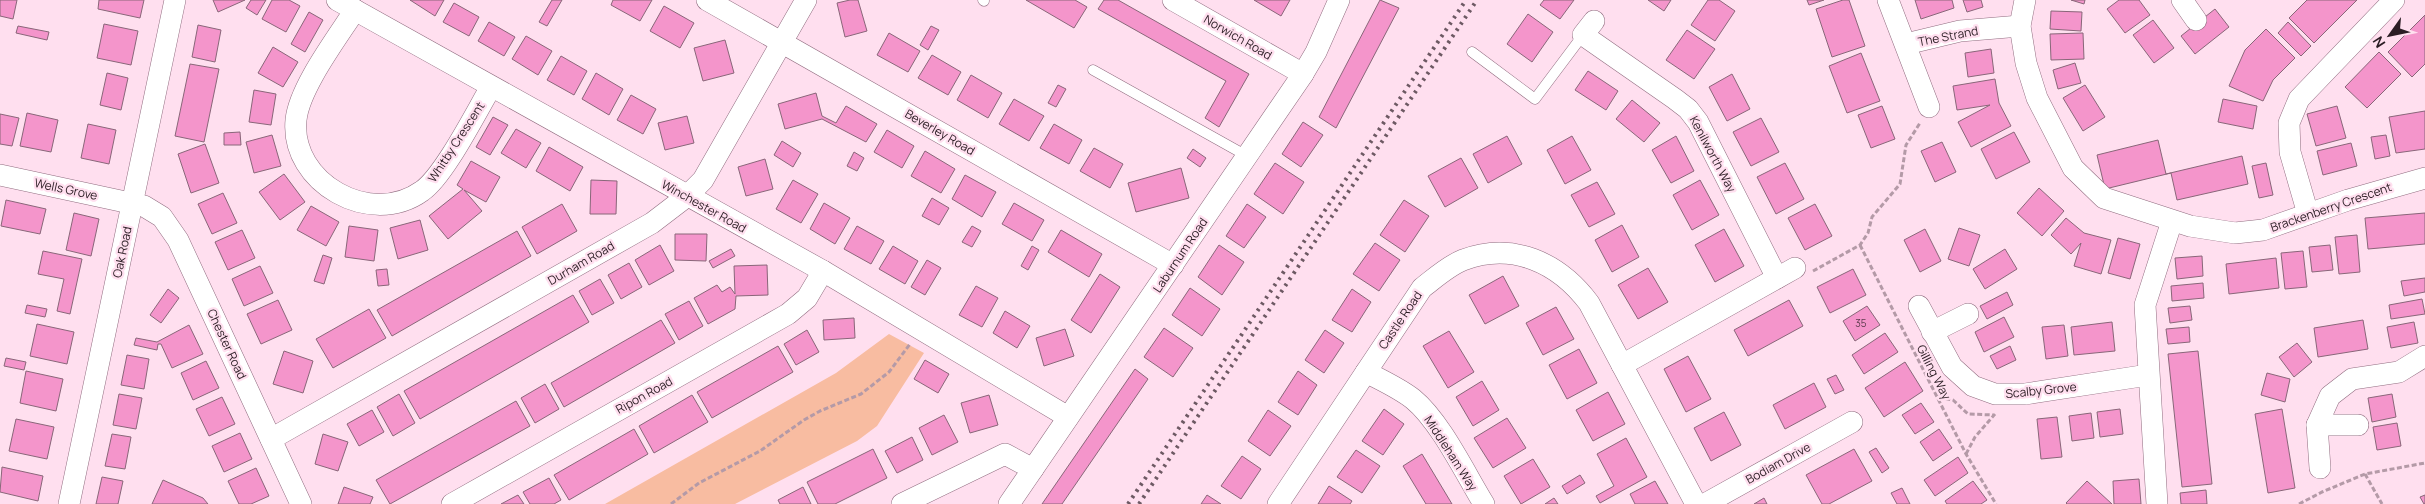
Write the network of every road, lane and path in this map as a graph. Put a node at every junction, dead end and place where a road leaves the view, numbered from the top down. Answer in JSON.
{"nodes":[{"id":1,"x":175,"y":0,"type":"edge"},
{"id":2,"x":707,"y":0,"type":"edge"},
{"id":3,"x":806,"y":0,"type":"edge"},
{"id":4,"x":1174,"y":0,"type":"edge"},
{"id":5,"x":1338,"y":0,"type":"edge"},
{"id":6,"x":1888,"y":0,"type":"edge"},
{"id":7,"x":2025,"y":0,"type":"edge"},
{"id":8,"x":2182,"y":0,"type":"edge"},
{"id":9,"x":2394,"y":0,"type":"edge"},
{"id":10,"x":346,"y":5,"type":"edge"},
{"id":11,"x":2196,"y":20,"type":"dead end"},
{"id":12,"x":2020,"y":26,"type":"junction"},
{"id":13,"x":1589,"y":28,"type":"joint"},
{"id":14,"x":782,"y":42,"type":"junction"},
{"id":15,"x":1906,"y":44,"type":"junction"},
{"id":16,"x":1472,"y":52,"type":"dead end"},
{"id":17,"x":1093,"y":70,"type":"dead end"},
{"id":18,"x":1303,"y":74,"type":"junction"},
{"id":19,"x":491,"y":87,"type":"junction"},
{"id":20,"x":1929,"y":107,"type":"joint"},
{"id":21,"x":1248,"y":156,"type":"junction"},
{"id":22,"x":0,"y":175,"type":"edge"},
{"id":23,"x":2425,"y":178,"type":"edge"},
{"id":24,"x":686,"y":197,"type":"junction"},
{"id":25,"x":133,"y":203,"type":"junction"},
{"id":26,"x":2308,"y":214,"type":"junction"},
{"id":27,"x":2172,"y":221,"type":"junction"},
{"id":28,"x":1860,"y":245,"type":"junction"},
{"id":29,"x":1173,"y":265,"type":"junction"},
{"id":30,"x":823,"y":271,"type":"junction"},
{"id":31,"x":1786,"y":273,"type":"junction"},
{"id":32,"x":1919,"y":306,"type":"dead end"},
{"id":33,"x":1968,"y":314,"type":"dead end"},
{"id":34,"x":919,"y":329,"type":"junction"},
{"id":35,"x":1932,"y":332,"type":"junction"},
{"id":36,"x":2425,"y":356,"type":"edge"},
{"id":37,"x":1622,"y":365,"type":"junction"},
{"id":38,"x":1366,"y":372,"type":"junction"},
{"id":39,"x":2148,"y":375,"type":"junction"},
{"id":40,"x":2025,"y":394,"type":"junction"},
{"id":41,"x":1937,"y":397,"type":"junction"},
{"id":42,"x":1993,"y":415,"type":"junction"},
{"id":43,"x":1068,"y":417,"type":"junction"},
{"id":44,"x":1852,"y":422,"type":"dead end"},
{"id":45,"x":2317,"y":425,"type":"junction"},
{"id":46,"x":2358,"y":425,"type":"dead end"},
{"id":47,"x":271,"y":439,"type":"junction"},
{"id":48,"x":1966,"y":454,"type":"junction"},
{"id":49,"x":2425,"y":463,"type":"edge"},
{"id":50,"x":2320,"y":468,"type":"dead end"},
{"id":51,"x":1033,"y":469,"type":"junction"},
{"id":52,"x":2365,"y":474,"type":"junction"},
{"id":53,"x":69,"y":504,"type":"edge"},
{"id":54,"x":301,"y":504,"type":"edge"},
{"id":55,"x":452,"y":504,"type":"edge"},
{"id":56,"x":671,"y":504,"type":"edge"},
{"id":57,"x":902,"y":504,"type":"edge"},
{"id":58,"x":1009,"y":504,"type":"edge"},
{"id":59,"x":1278,"y":504,"type":"edge"},
{"id":60,"x":1484,"y":504,"type":"edge"},
{"id":61,"x":1696,"y":504,"type":"edge"},
{"id":62,"x":1705,"y":504,"type":"edge"},
{"id":63,"x":1996,"y":504,"type":"edge"},
{"id":64,"x":2157,"y":504,"type":"edge"},
{"id":65,"x":2299,"y":504,"type":"edge"},
{"id":66,"x":2382,"y":504,"type":"edge"}],
"edges":[{"from":1,"to":25,"type":"street","name":"Oak Road"},
{"from":2,"to":14,"type":"street","name":"Beverley Road"},
{"from":3,"to":14,"type":"street","name":"Durham Road"},
{"from":4,"to":18,"type":"street","name":"Norwich Road"},
{"from":5,"to":18,"type":"street","name":"Laburnum Road"},
{"from":6,"to":15,"type":"street","name":"The Strand"},
{"from":7,"to":12,"type":"street","name":"Brackenberry Crescent"},
{"from":8,"to":11,"type":"street"},
{"from":9,"to":26,"type":"street"},
{"from":10,"to":19,"type":"street","name":"Winchester Road"},
{"from":10,"to":19,"type":"street","name":"Whitby Crescent"},
{"from":12,"to":15,"type":"street","name":"The Strand"},
{"from":12,"to":27,"type":"street","name":"Brackenberry Crescent"},
{"from":13,"to":16,"type":"lane"},
{"from":13,"to":31,"type":"street","name":"Kenilworth Way"},
{"from":14,"to":24,"type":"street","name":"Durham Road"},
{"from":14,"to":29,"type":"street","name":"Beverley Road"},
{"from":15,"to":20,"type":"street","name":"The Strand"},
{"from":17,"to":21,"type":"lane"},
{"from":18,"to":21,"type":"street","name":"Laburnum Road"},
{"from":19,"to":24,"type":"street","name":"Winchester Road"},
{"from":20,"to":28,"type":"path"},
{"from":21,"to":29,"type":"street","name":"Laburnum Road"},
{"from":22,"to":25,"type":"street","name":"Wells Grove"},
{"from":23,"to":26,"type":"street","name":"Brackenberry Crescent"},
{"from":24,"to":30,"type":"street","name":"Winchester Road"},
{"from":24,"to":47,"type":"street","name":"Durham Road"},
{"from":25,"to":47,"type":"street","name":"Chester Road"},
{"from":25,"to":53,"type":"street","name":"Oak Road"},
{"from":26,"to":27,"type":"street","name":"Brackenberry Crescent"},
{"from":27,"to":39,"type":"street"},
{"from":28,"to":31,"type":"path"},
{"from":28,"to":41,"type":"path","name":"Gilling Way"},
{"from":29,"to":43,"type":"street","name":"Laburnum Road"},
{"from":30,"to":34,"type":"street","name":"Winchester Road"},
{"from":30,"to":55,"type":"street","name":"Ripon Road"},
{"from":31,"to":37,"type":"street"},
{"from":32,"to":35,"type":"street","name":"Scalby Grove"},
{"from":33,"to":35,"type":"street"},
{"from":34,"to":43,"type":"street","name":"Winchester Road"},
{"from":34,"to":56,"type":"path"},
{"from":35,"to":40,"type":"street","name":"Scalby Grove"},
{"from":36,"to":45,"type":"street"},
{"from":37,"to":38,"type":"street","name":"Castle Road"},
{"from":37,"to":61,"type":"street","name":"Castle Road"},
{"from":38,"to":59,"type":"street","name":"Castle Road"},
{"from":38,"to":60,"type":"street","name":"Middleham Way"},
{"from":39,"to":40,"type":"street","name":"Scalby Grove"},
{"from":39,"to":64,"type":"street"},
{"from":40,"to":42,"type":"path"},
{"from":41,"to":42,"type":"path"},
{"from":41,"to":48,"type":"path","name":"Gilling Way"},
{"from":42,"to":48,"type":"path"},
{"from":43,"to":51,"type":"street","name":"Laburnum Road"},
{"from":44,"to":62,"type":"street","name":"Bodiam Drive"},
{"from":45,"to":46,"type":"street"},
{"from":45,"to":50,"type":"street"},
{"from":47,"to":54,"type":"street","name":"Chester Road"},
{"from":48,"to":63,"type":"path","name":"Gilling Way"},
{"from":49,"to":52,"type":"path"},
{"from":51,"to":57,"type":"street"},
{"from":51,"to":58,"type":"street","name":"Laburnum Road"},
{"from":52,"to":65,"type":"path"},
{"from":52,"to":66,"type":"path"}]}
